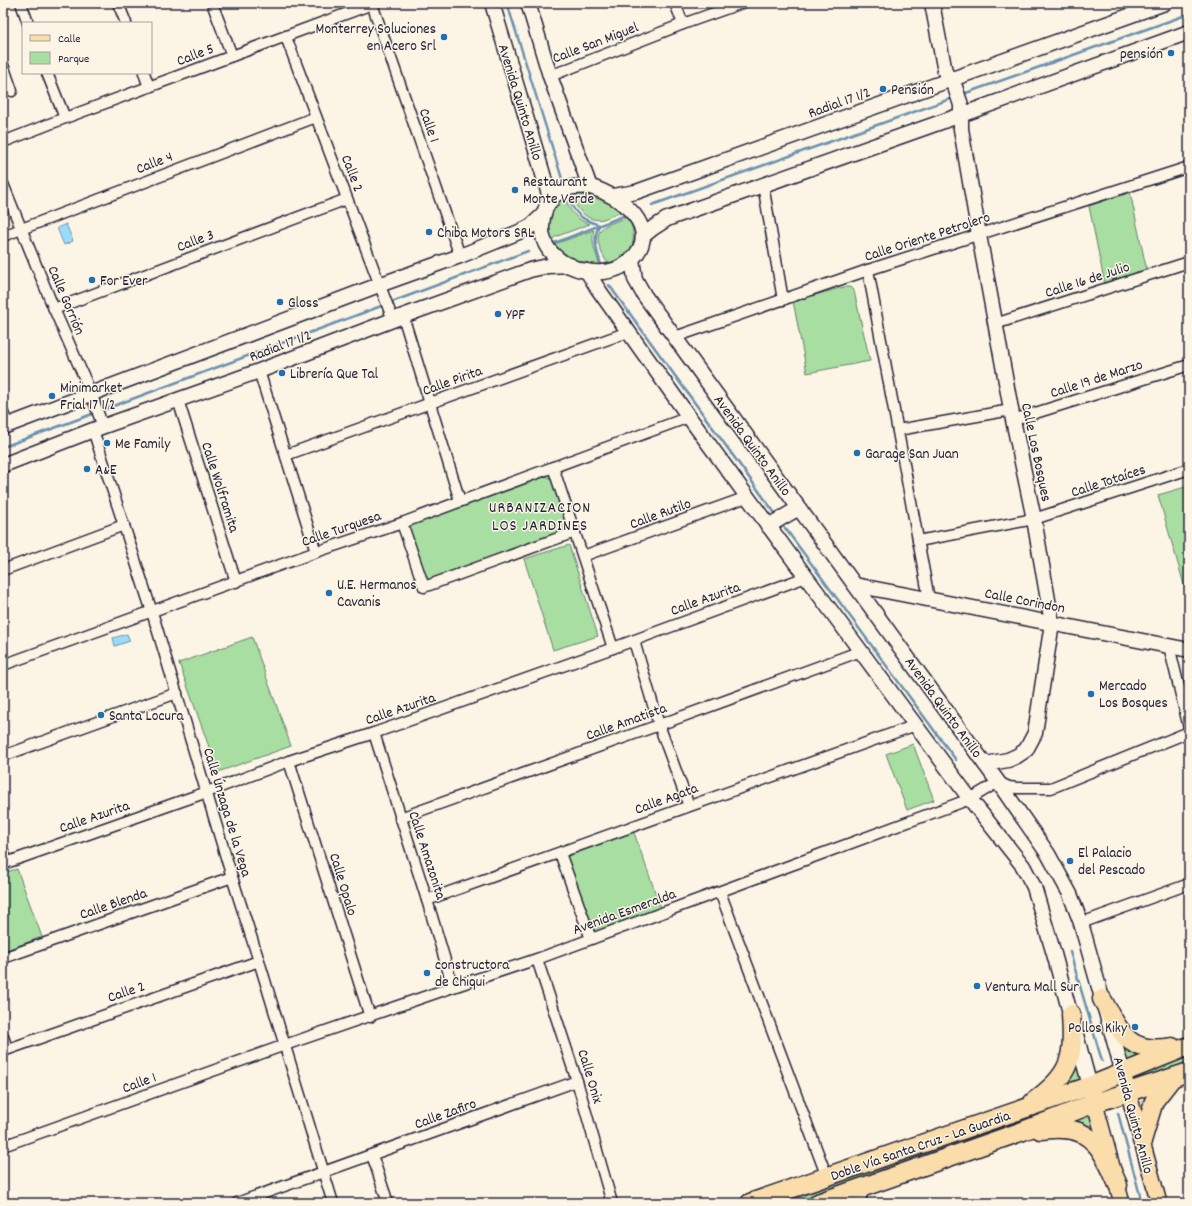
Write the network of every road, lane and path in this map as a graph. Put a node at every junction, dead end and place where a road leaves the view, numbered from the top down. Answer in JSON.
{"nodes":[{"id":1,"x":21,"y":3,"type":"edge"},
{"id":2,"x":118,"y":3,"type":"edge"},
{"id":3,"x":212,"y":3,"type":"edge"},
{"id":4,"x":492,"y":3,"type":"edge"},
{"id":5,"x":528,"y":3,"type":"edge"},
{"id":6,"x":675,"y":3,"type":"edge"},
{"id":7,"x":742,"y":3,"type":"edge"},
{"id":8,"x":932,"y":3,"type":"edge"},
{"id":9,"x":1165,"y":3,"type":"edge"},
{"id":10,"x":373,"y":4,"type":"edge"},
{"id":11,"x":28,"y":22,"type":"edge"},
{"id":12,"x":126,"y":22,"type":"edge"},
{"id":13,"x":683,"y":24,"type":"junction"},
{"id":14,"x":1189,"y":32,"type":"edge"},
{"id":15,"x":286,"y":37,"type":"junction"},
{"id":16,"x":232,"y":56,"type":"junction"},
{"id":17,"x":3,"y":65,"type":"edge"},
{"id":18,"x":48,"y":74,"type":"edge"},
{"id":19,"x":144,"y":74,"type":"edge"},
{"id":20,"x":550,"y":76,"type":"junction"},
{"id":21,"x":950,"y":80,"type":"junction"},
{"id":22,"x":150,"y":87,"type":"junction"},
{"id":23,"x":12,"y":91,"type":"dead end"},
{"id":24,"x":961,"y":115,"type":"junction"},
{"id":25,"x":316,"y":117,"type":"junction"},
{"id":26,"x":65,"y":118,"type":"junction"},
{"id":27,"x":3,"y":142,"type":"edge"},
{"id":28,"x":1189,"y":167,"type":"edge"},
{"id":29,"x":3,"y":184,"type":"edge"},
{"id":30,"x":763,"y":184,"type":"junction"},
{"id":31,"x":590,"y":187,"type":"junction"},
{"id":32,"x":613,"y":196,"type":"junction"},
{"id":33,"x":347,"y":199,"type":"junction"},
{"id":34,"x":551,"y":201,"type":"junction"},
{"id":35,"x":544,"y":215,"type":"junction"},
{"id":36,"x":21,"y":229,"type":"junction"},
{"id":37,"x":979,"y":235,"type":"junction"},
{"id":38,"x":3,"y":236,"type":"edge"},
{"id":39,"x":643,"y":236,"type":"junction"},
{"id":40,"x":460,"y":256,"type":"junction"},
{"id":41,"x":632,"y":259,"type":"junction"},
{"id":42,"x":1189,"y":262,"type":"edge"},
{"id":43,"x":570,"y":265,"type":"junction"},
{"id":44,"x":868,"y":270,"type":"junction"},
{"id":45,"x":587,"y":271,"type":"junction"},
{"id":46,"x":381,"y":288,"type":"junction"},
{"id":47,"x":783,"y":300,"type":"junction"},
{"id":48,"x":54,"y":309,"type":"junction"},
{"id":49,"x":395,"y":316,"type":"junction"},
{"id":50,"x":995,"y":324,"type":"junction"},
{"id":51,"x":628,"y":332,"type":"junction"},
{"id":52,"x":675,"y":337,"type":"junction"},
{"id":53,"x":1189,"y":365,"type":"edge"},
{"id":54,"x":259,"y":371,"type":"junction"},
{"id":55,"x":92,"y":396,"type":"junction"},
{"id":56,"x":178,"y":400,"type":"junction"},
{"id":57,"x":430,"y":404,"type":"junction"},
{"id":58,"x":1012,"y":415,"type":"junction"},
{"id":59,"x":689,"y":417,"type":"junction"},
{"id":60,"x":5,"y":422,"type":"edge"},
{"id":61,"x":99,"y":426,"type":"junction"},
{"id":62,"x":898,"y":430,"type":"junction"},
{"id":63,"x":286,"y":455,"type":"junction"},
{"id":64,"x":3,"y":465,"type":"edge"},
{"id":65,"x":553,"y":467,"type":"junction"},
{"id":66,"x":1189,"y":469,"type":"edge"},
{"id":67,"x":748,"y":497,"type":"junction"},
{"id":68,"x":460,"y":501,"type":"junction"},
{"id":69,"x":799,"y":508,"type":"junction"},
{"id":70,"x":1034,"y":519,"type":"junction"},
{"id":71,"x":402,"y":523,"type":"junction"},
{"id":72,"x":124,"y":525,"type":"junction"},
{"id":73,"x":768,"y":526,"type":"junction"},
{"id":74,"x":575,"y":532,"type":"junction"},
{"id":75,"x":918,"y":541,"type":"junction"},
{"id":76,"x":316,"y":552,"type":"junction"},
{"id":77,"x":583,"y":556,"type":"junction"},
{"id":78,"x":3,"y":570,"type":"edge"},
{"id":79,"x":806,"y":577,"type":"junction"},
{"id":80,"x":236,"y":582,"type":"junction"},
{"id":81,"x":855,"y":584,"type":"junction"},
{"id":82,"x":929,"y":599,"type":"junction"},
{"id":83,"x":152,"y":612,"type":"junction"},
{"id":84,"x":1052,"y":623,"type":"junction"},
{"id":85,"x":634,"y":641,"type":"junction"},
{"id":86,"x":1169,"y":646,"type":"junction"},
{"id":87,"x":613,"y":648,"type":"junction"},
{"id":88,"x":861,"y":650,"type":"junction"},
{"id":89,"x":1189,"y":650,"type":"edge"},
{"id":90,"x":3,"y":665,"type":"edge"},
{"id":91,"x":176,"y":693,"type":"junction"},
{"id":92,"x":659,"y":725,"type":"junction"},
{"id":93,"x":916,"y":725,"type":"junction"},
{"id":94,"x":1189,"y":728,"type":"edge"},
{"id":95,"x":1189,"y":732,"type":"edge"},
{"id":96,"x":374,"y":733,"type":"junction"},
{"id":97,"x":3,"y":756,"type":"edge"},
{"id":98,"x":289,"y":761,"type":"junction"},
{"id":99,"x":985,"y":764,"type":"junction"},
{"id":100,"x":998,"y":782,"type":"junction"},
{"id":101,"x":207,"y":792,"type":"junction"},
{"id":102,"x":970,"y":799,"type":"junction"},
{"id":103,"x":689,"y":806,"type":"junction"},
{"id":104,"x":400,"y":818,"type":"junction"},
{"id":105,"x":3,"y":851,"type":"edge"},
{"id":106,"x":560,"y":853,"type":"junction"},
{"id":107,"x":5,"y":863,"type":"edge"},
{"id":108,"x":232,"y":877,"type":"junction"},
{"id":109,"x":1189,"y":884,"type":"edge"},
{"id":110,"x":720,"y":892,"type":"junction"},
{"id":111,"x":427,"y":900,"type":"junction"},
{"id":112,"x":1081,"y":923,"type":"junction"},
{"id":113,"x":591,"y":939,"type":"junction"},
{"id":114,"x":3,"y":958,"type":"edge"},
{"id":115,"x":537,"y":959,"type":"junction"},
{"id":116,"x":259,"y":961,"type":"junction"},
{"id":117,"x":453,"y":987,"type":"junction"},
{"id":118,"x":1102,"y":999,"type":"junction"},
{"id":119,"x":1070,"y":1014,"type":"junction"},
{"id":120,"x":370,"y":1017,"type":"junction"},
{"id":121,"x":3,"y":1036,"type":"edge"},
{"id":122,"x":285,"y":1045,"type":"junction"},
{"id":123,"x":1189,"y":1045,"type":"edge"},
{"id":124,"x":5,"y":1050,"type":"edge"},
{"id":125,"x":1123,"y":1073,"type":"junction"},
{"id":126,"x":1181,"y":1075,"type":"edge"},
{"id":127,"x":577,"y":1081,"type":"junction"},
{"id":128,"x":1128,"y":1093,"type":"junction"},
{"id":129,"x":1093,"y":1095,"type":"junction"},
{"id":130,"x":1024,"y":1109,"type":"junction"},
{"id":131,"x":1023,"y":1131,"type":"junction"},
{"id":132,"x":1142,"y":1141,"type":"junction"},
{"id":133,"x":3,"y":1146,"type":"edge"},
{"id":134,"x":372,"y":1155,"type":"junction"},
{"id":135,"x":324,"y":1173,"type":"junction"},
{"id":136,"x":827,"y":1177,"type":"junction"},
{"id":137,"x":1118,"y":1186,"type":"junction"},
{"id":138,"x":860,"y":1195,"type":"edge"},
{"id":139,"x":237,"y":1203,"type":"edge"},
{"id":140,"x":333,"y":1203,"type":"edge"},
{"id":141,"x":388,"y":1203,"type":"edge"},
{"id":142,"x":612,"y":1203,"type":"edge"},
{"id":143,"x":750,"y":1203,"type":"edge"},
{"id":144,"x":818,"y":1203,"type":"edge"},
{"id":145,"x":1122,"y":1203,"type":"edge"},
{"id":146,"x":1159,"y":1203,"type":"edge"}],
"edges":[{"from":1,"to":11,"type":"street"},
{"from":2,"to":12,"type":"street"},
{"from":3,"to":16,"type":"street"},
{"from":4,"to":34,"type":"main road","name":"Avenida Quinto Anillo"},
{"from":5,"to":20,"type":"main road"},
{"from":6,"to":13,"type":"street"},
{"from":7,"to":13,"type":"street","name":"Calle San Miguel"},
{"from":8,"to":21,"type":"main road","name":"Calle Los Bosques"},
{"from":9,"to":21,"type":"main road","name":"Radial 17 1/2"},
{"from":10,"to":15,"type":"street","name":"Calle 5"},
{"from":10,"to":40,"type":"street","name":"Calle 1"},
{"from":13,"to":20,"type":"street","name":"Calle San Miguel"},
{"from":14,"to":24,"type":"main road"},
{"from":15,"to":16,"type":"street","name":"Calle 5"},
{"from":15,"to":25,"type":"street","name":"Calle 2"},
{"from":16,"to":22,"type":"street","name":"Calle 5"},
{"from":17,"to":23,"type":"street"},
{"from":18,"to":26,"type":"street"},
{"from":19,"to":22,"type":"street"},
{"from":20,"to":31,"type":"main road"},
{"from":21,"to":24,"type":"main road","name":"Calle Los Bosques"},
{"from":21,"to":32,"type":"main road","name":"Radial 17 1/2"},
{"from":22,"to":26,"type":"street","name":"Calle 5"},
{"from":24,"to":30,"type":"main road"},
{"from":24,"to":37,"type":"main road","name":"Calle Los Bosques"},
{"from":25,"to":33,"type":"street","name":"Calle 2"},
{"from":25,"to":36,"type":"street","name":"Calle 4"},
{"from":26,"to":27,"type":"street","name":"Calle 5"},
{"from":28,"to":37,"type":"street","name":"Calle Oriente Petrolero"},
{"from":29,"to":36,"type":"street","name":"Calle Gorrión"},
{"from":30,"to":39,"type":"main road"},
{"from":30,"to":47,"type":"street"},
{"from":31,"to":32,"type":"main road"},
{"from":31,"to":34,"type":"main road"},
{"from":32,"to":39,"type":"main road"},
{"from":33,"to":46,"type":"street","name":"Calle 2"},
{"from":33,"to":48,"type":"street","name":"Calle 3"},
{"from":34,"to":35,"type":"main road"},
{"from":35,"to":40,"type":"main road","name":"Radial 17 1/2"},
{"from":35,"to":43,"type":"main road"},
{"from":36,"to":38,"type":"street","name":"Calle 4"},
{"from":36,"to":48,"type":"street","name":"Calle Gorrión"},
{"from":37,"to":44,"type":"street","name":"Calle Oriente Petrolero"},
{"from":37,"to":50,"type":"main road","name":"Calle Los Bosques"},
{"from":39,"to":41,"type":"main road"},
{"from":40,"to":46,"type":"main road","name":"Radial 17 1/2"},
{"from":41,"to":45,"type":"main road"},
{"from":41,"to":52,"type":"main road","name":"Avenida Quinto Anillo"},
{"from":42,"to":50,"type":"street","name":"Calle 16 de Julio"},
{"from":43,"to":45,"type":"main road"},
{"from":43,"to":49,"type":"main road","name":"Radial 17 1/2"},
{"from":44,"to":47,"type":"street","name":"Calle Oriente Petrolero"},
{"from":44,"to":62,"type":"street"},
{"from":45,"to":51,"type":"main road"},
{"from":46,"to":49,"type":"street","name":"Calle 2"},
{"from":46,"to":55,"type":"main road","name":"Radial 17 1/2"},
{"from":47,"to":52,"type":"street","name":"Calle Oriente Petrolero"},
{"from":48,"to":55,"type":"street","name":"Calle Gorrión"},
{"from":49,"to":54,"type":"main road","name":"Radial 17 1/2"},
{"from":49,"to":57,"type":"street","name":"Calle 2"},
{"from":50,"to":58,"type":"main road","name":"Calle Los Bosques"},
{"from":51,"to":57,"type":"street","name":"Calle Pirita"},
{"from":51,"to":59,"type":"main road"},
{"from":52,"to":69,"type":"main road","name":"Avenida Quinto Anillo"},
{"from":53,"to":58,"type":"street","name":"Calle 19 de Marzo"},
{"from":54,"to":56,"type":"main road","name":"Radial 17 1/2"},
{"from":54,"to":63,"type":"street"},
{"from":55,"to":60,"type":"main road","name":"Radial 17 1/2"},
{"from":55,"to":61,"type":"street","name":"Calle Gorrión"},
{"from":56,"to":61,"type":"main road","name":"Radial 17 1/2"},
{"from":56,"to":80,"type":"street","name":"Calle Wolframita"},
{"from":57,"to":63,"type":"street","name":"Calle Pirita"},
{"from":57,"to":68,"type":"street","name":"Calle 2"},
{"from":58,"to":62,"type":"street","name":"Calle 19 de Marzo"},
{"from":58,"to":70,"type":"main road","name":"Calle Los Bosques"},
{"from":59,"to":65,"type":"street","name":"Calle Turquesa"},
{"from":59,"to":67,"type":"main road"},
{"from":61,"to":64,"type":"main road","name":"Radial 17 1/2"},
{"from":61,"to":72,"type":"street","name":"Calle Únzaga de la Vega"},
{"from":62,"to":75,"type":"street"},
{"from":63,"to":76,"type":"street"},
{"from":65,"to":68,"type":"street","name":"Calle Turquesa"},
{"from":65,"to":74,"type":"street"},
{"from":66,"to":70,"type":"street","name":"Calle Totaíces"},
{"from":67,"to":73,"type":"main road"},
{"from":67,"to":77,"type":"street","name":"Calle Rutilo"},
{"from":68,"to":71,"type":"street","name":"Calle Turquesa"},
{"from":69,"to":73,"type":"main road"},
{"from":69,"to":81,"type":"main road","name":"Avenida Quinto Anillo"},
{"from":70,"to":75,"type":"street","name":"Calle Totaíces"},
{"from":70,"to":84,"type":"main road","name":"Calle Los Bosques"},
{"from":71,"to":74,"type":"street"},
{"from":71,"to":76,"type":"street","name":"Calle Turquesa"},
{"from":72,"to":78,"type":"street"},
{"from":72,"to":83,"type":"street","name":"Calle Únzaga de la Vega"},
{"from":73,"to":79,"type":"main road"},
{"from":74,"to":77,"type":"street"},
{"from":75,"to":82,"type":"street"},
{"from":76,"to":80,"type":"street","name":"Calle Turquesa"},
{"from":77,"to":87,"type":"street"},
{"from":79,"to":85,"type":"street","name":"Calle Azurita"},
{"from":79,"to":88,"type":"main road"},
{"from":80,"to":83,"type":"street","name":"Calle Turquesa"},
{"from":81,"to":82,"type":"main road","name":"Calle Corindon"},
{"from":81,"to":99,"type":"main road","name":"Avenida Quinto Anillo"},
{"from":82,"to":84,"type":"main road","name":"Calle Corindon"},
{"from":83,"to":90,"type":"street","name":"Calle Turquesa"},
{"from":83,"to":91,"type":"street","name":"Calle Únzaga de la Vega"},
{"from":84,"to":86,"type":"main road","name":"Calle Corindon"},
{"from":84,"to":99,"type":"main road","name":"Calle Los Bosques"},
{"from":85,"to":87,"type":"street","name":"Calle Azurita"},
{"from":85,"to":92,"type":"street"},
{"from":86,"to":89,"type":"main road","name":"Calle Corindon"},
{"from":86,"to":94,"type":"street"},
{"from":87,"to":96,"type":"street","name":"Calle Azurita"},
{"from":88,"to":92,"type":"street","name":"Calle Amatista"},
{"from":88,"to":93,"type":"main road"},
{"from":91,"to":97,"type":"street"},
{"from":91,"to":101,"type":"street","name":"Calle Únzaga de la Vega"},
{"from":92,"to":103,"type":"street"},
{"from":92,"to":104,"type":"street","name":"Calle Amatista"},
{"from":93,"to":102,"type":"main road"},
{"from":93,"to":103,"type":"street","name":"Calle Agata"},
{"from":95,"to":100,"type":"street"},
{"from":96,"to":98,"type":"street","name":"Calle Azurita"},
{"from":96,"to":104,"type":"street","name":"Calle Amazonita"},
{"from":98,"to":101,"type":"street","name":"Calle Azurita"},
{"from":98,"to":120,"type":"street","name":"Calle Opalo"},
{"from":99,"to":100,"type":"main road","name":"Avenida Quinto Anillo"},
{"from":100,"to":102,"type":"street"},
{"from":100,"to":112,"type":"main road","name":"Avenida Quinto Anillo"},
{"from":101,"to":107,"type":"street","name":"Calle Azurita"},
{"from":101,"to":108,"type":"street","name":"Calle Únzaga de la Vega"},
{"from":102,"to":110,"type":"street","name":"Avenida Esmeralda"},
{"from":102,"to":119,"type":"main road"},
{"from":103,"to":106,"type":"street","name":"Calle Agata"},
{"from":104,"to":111,"type":"street","name":"Calle Amazonita"},
{"from":105,"to":107,"type":"street"},
{"from":106,"to":111,"type":"street","name":"Calle Agata"},
{"from":106,"to":113,"type":"street"},
{"from":108,"to":114,"type":"street","name":"Calle Blenda"},
{"from":108,"to":116,"type":"street","name":"Calle Únzaga de la Vega"},
{"from":109,"to":112,"type":"street"},
{"from":110,"to":113,"type":"street","name":"Avenida Esmeralda"},
{"from":110,"to":136,"type":"street"},
{"from":111,"to":117,"type":"street","name":"Calle Amazonita"},
{"from":112,"to":118,"type":"main road","name":"Avenida Quinto Anillo"},
{"from":113,"to":115,"type":"street","name":"Avenida Esmeralda"},
{"from":115,"to":117,"type":"street","name":"Avenida Esmeralda"},
{"from":115,"to":127,"type":"street","name":"Calle Onix"},
{"from":116,"to":122,"type":"street","name":"Calle Únzaga de la Vega"},
{"from":116,"to":124,"type":"street","name":"Calle 2"},
{"from":117,"to":120,"type":"street","name":"Avenida Esmeralda"},
{"from":118,"to":123,"type":"highway"},
{"from":118,"to":125,"type":"main road","name":"Avenida Quinto Anillo"},
{"from":119,"to":129,"type":"main road"},
{"from":119,"to":130,"type":"highway"},
{"from":120,"to":122,"type":"street","name":"Avenida Esmeralda"},
{"from":121,"to":124,"type":"street"},
{"from":122,"to":133,"type":"street","name":"Calle 1"},
{"from":122,"to":135,"type":"street","name":"Calle Únzaga de la Vega"},
{"from":123,"to":125,"type":"highway"},
{"from":125,"to":128,"type":"main road","name":"Avenida Quinto Anillo"},
{"from":125,"to":129,"type":"highway"},
{"from":126,"to":128,"type":"highway"},
{"from":126,"to":132,"type":"highway"},
{"from":127,"to":134,"type":"street","name":"Calle Zafiro"},
{"from":127,"to":142,"type":"street","name":"Calle Onix"},
{"from":128,"to":129,"type":"highway"},
{"from":128,"to":132,"type":"main road","name":"Avenida Quinto Anillo"},
{"from":129,"to":130,"type":"highway","name":"Doble Vía Santa Cruz - La Guardia"},
{"from":129,"to":131,"type":"highway","name":"Doble Vía Santa Cruz - La Guardia"},
{"from":129,"to":137,"type":"main road"},
{"from":130,"to":136,"type":"highway","name":"Doble Vía Santa Cruz - La Guardia"},
{"from":131,"to":137,"type":"highway"},
{"from":131,"to":138,"type":"highway","name":"Doble Vía Santa Cruz - La Guardia"},
{"from":132,"to":146,"type":"main road","name":"Avenida Quinto Anillo"},
{"from":134,"to":135,"type":"street","name":"Calle Zafiro"},
{"from":134,"to":141,"type":"street"},
{"from":135,"to":139,"type":"street","name":"Calle Zafiro"},
{"from":135,"to":140,"type":"street","name":"Calle Únzaga de la Vega"},
{"from":136,"to":143,"type":"highway","name":"Doble Vía Santa Cruz - La Guardia"},
{"from":137,"to":145,"type":"main road"},
{"from":138,"to":144,"type":"highway","name":"Doble Vía Santa Cruz - La Guardia"}]}
